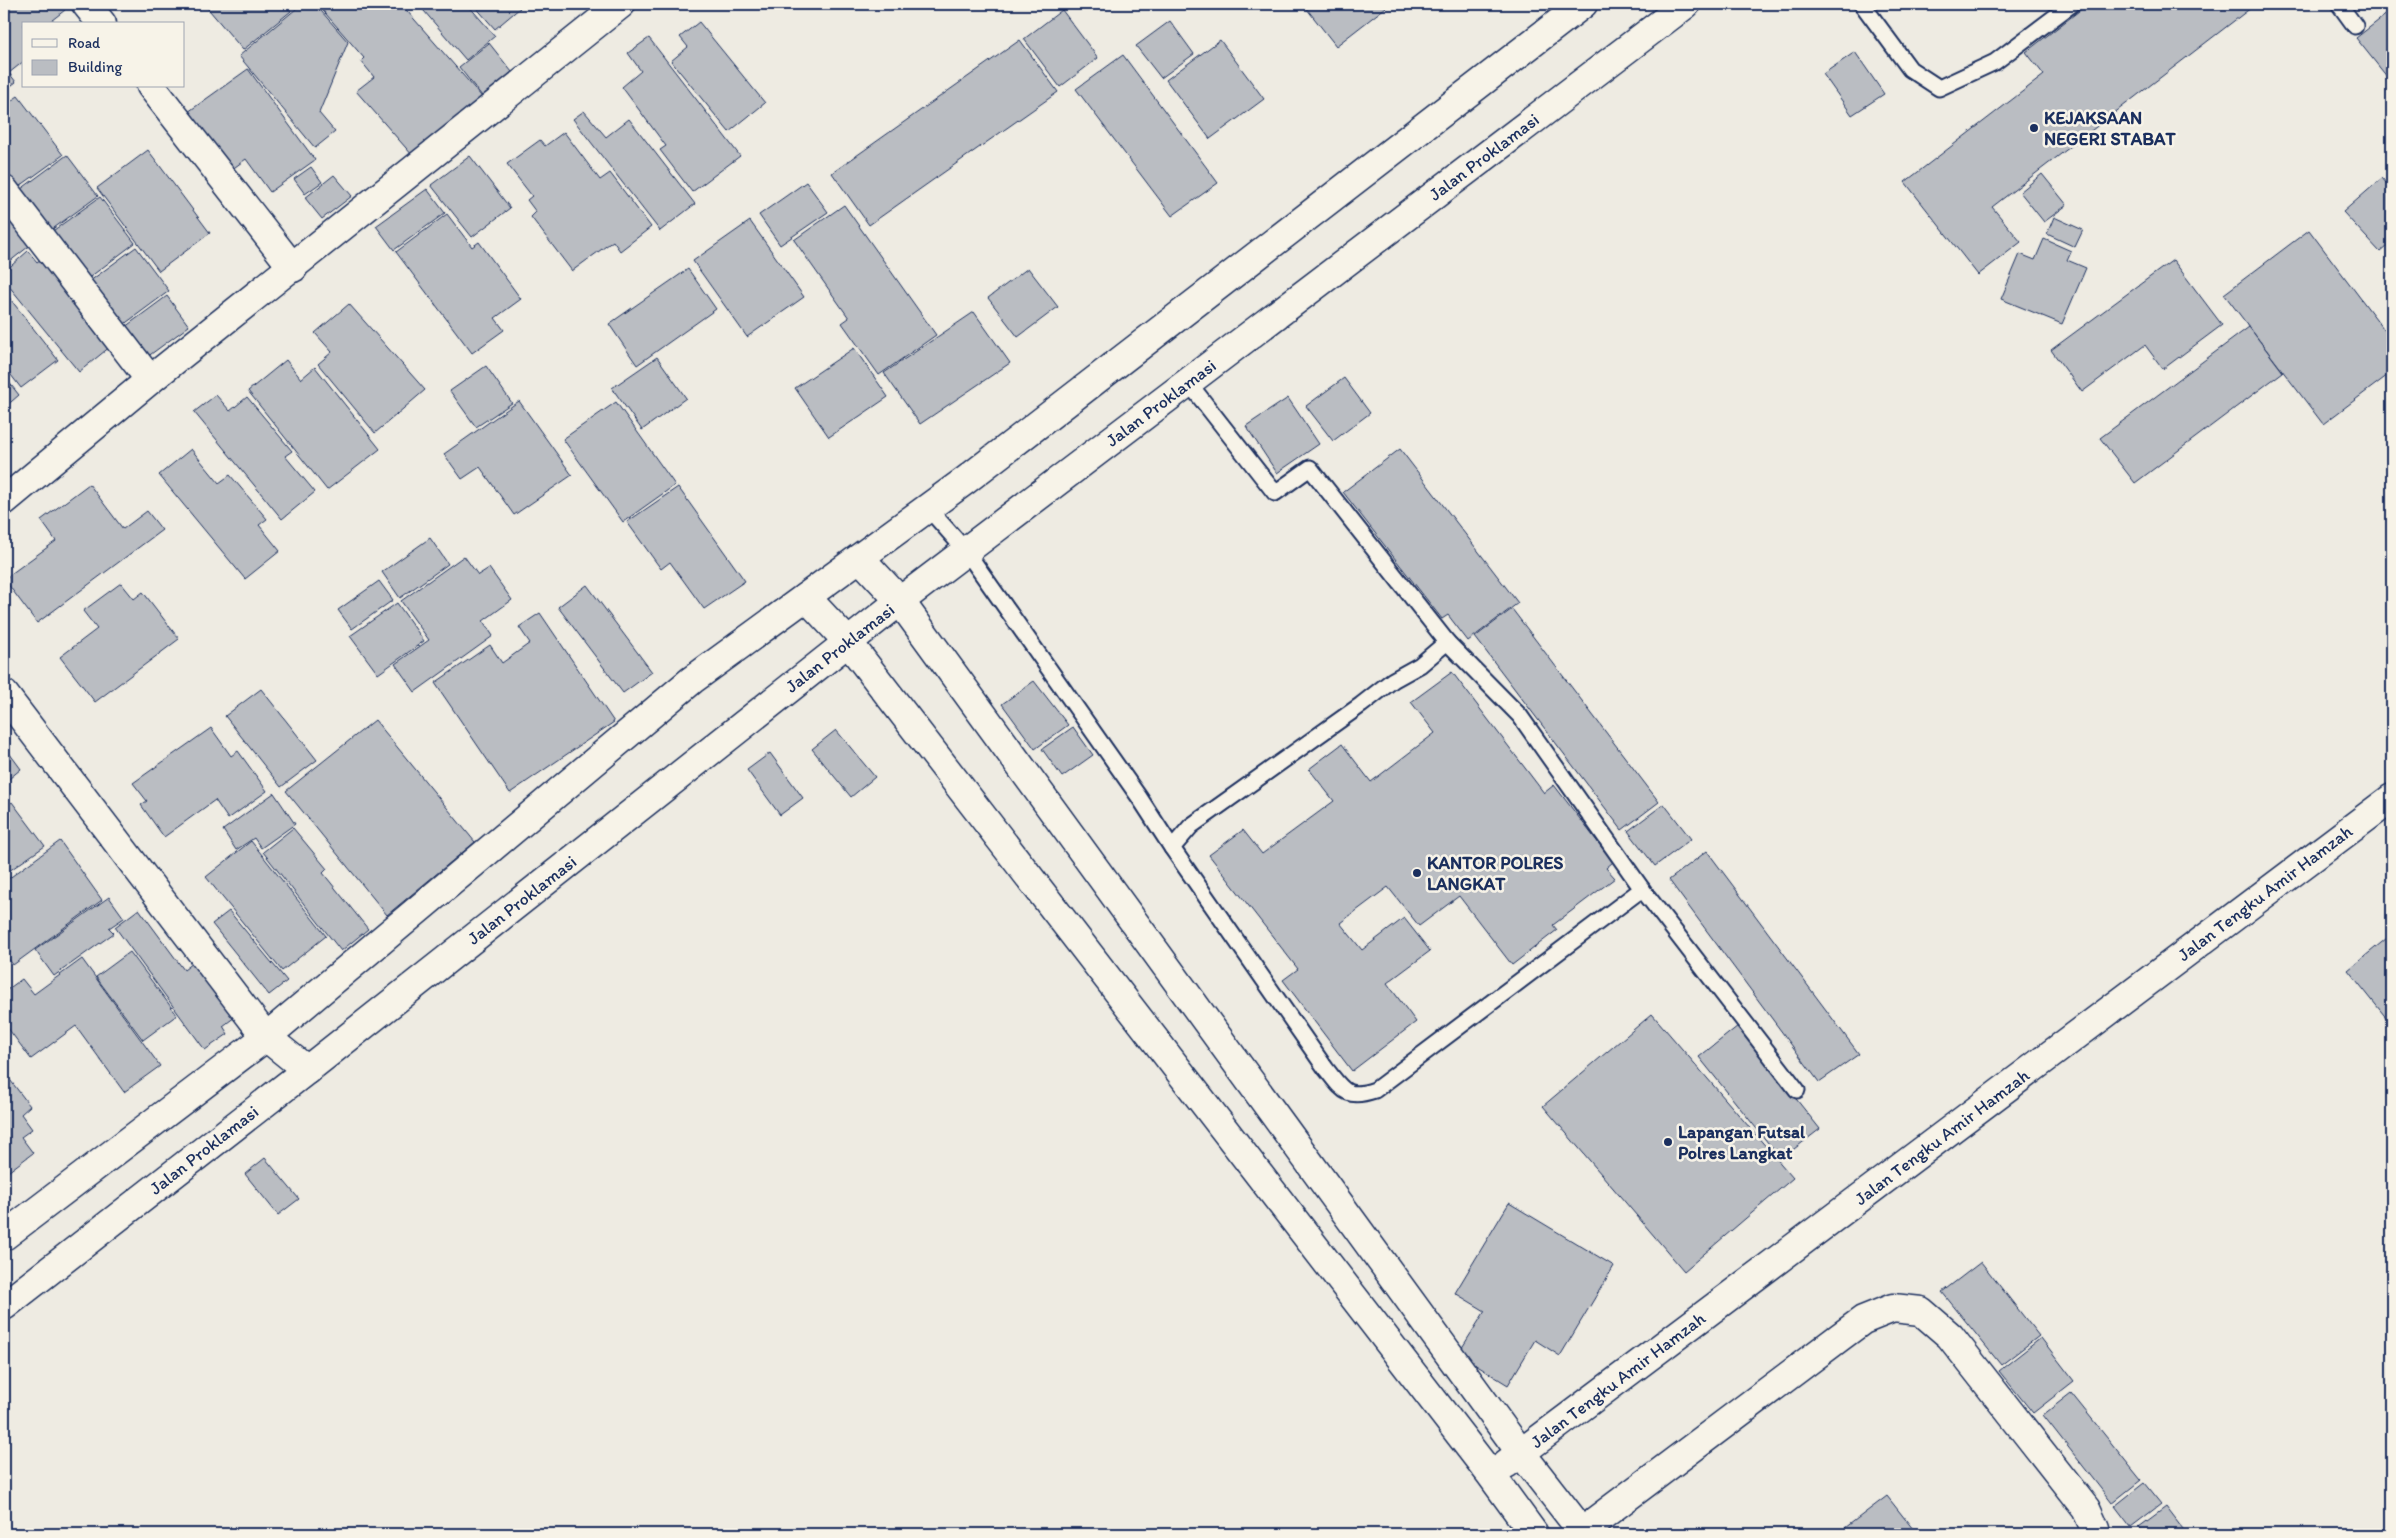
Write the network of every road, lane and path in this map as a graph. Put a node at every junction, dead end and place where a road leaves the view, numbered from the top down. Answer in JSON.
{"nodes":[{"id":1,"x":86,"y":4,"type":"edge"},
{"id":2,"x":621,"y":4,"type":"edge"},
{"id":3,"x":1584,"y":4,"type":"edge"},
{"id":4,"x":1686,"y":4,"type":"edge"},
{"id":5,"x":1862,"y":4,"type":"edge"},
{"id":6,"x":2072,"y":4,"type":"edge"},
{"id":7,"x":2339,"y":4,"type":"edge"},
{"id":8,"x":100,"y":22,"type":"edge"},
{"id":9,"x":2355,"y":26,"type":"dead end"},
{"id":10,"x":153,"y":88,"type":"edge"},
{"id":11,"x":4,"y":190,"type":"edge"},
{"id":12,"x":293,"y":268,"type":"junction"},
{"id":13,"x":150,"y":380,"type":"junction"},
{"id":14,"x":1188,"y":382,"type":"junction"},
{"id":15,"x":4,"y":501,"type":"edge"},
{"id":16,"x":928,"y":508,"type":"junction"},
{"id":17,"x":966,"y":551,"type":"junction"},
{"id":18,"x":860,"y":558,"type":"junction"},
{"id":19,"x":806,"y":597,"type":"junction"},
{"id":20,"x":900,"y":601,"type":"junction"},
{"id":21,"x":848,"y":642,"type":"junction"},
{"id":22,"x":1447,"y":642,"type":"junction"},
{"id":23,"x":4,"y":694,"type":"edge"},
{"id":24,"x":2392,"y":798,"type":"edge"},
{"id":25,"x":1172,"y":848,"type":"junction"},
{"id":26,"x":1642,"y":889,"type":"junction"},
{"id":27,"x":266,"y":1037,"type":"junction"},
{"id":28,"x":307,"y":1070,"type":"junction"},
{"id":29,"x":1797,"y":1090,"type":"dead end"},
{"id":30,"x":4,"y":1236,"type":"edge"},
{"id":31,"x":4,"y":1306,"type":"edge"},
{"id":32,"x":1521,"y":1452,"type":"junction"},
{"id":33,"x":1491,"y":1474,"type":"junction"},
{"id":34,"x":1583,"y":1532,"type":"edge"},
{"id":35,"x":1534,"y":1534,"type":"edge"},
{"id":36,"x":2096,"y":1534,"type":"edge"}],
"edges":[{"from":1,"to":8,"type":"street"},
{"from":2,"to":12,"type":"street"},
{"from":3,"to":16,"type":"street"},
{"from":4,"to":14,"type":"street","name":"Jalan Proklamasi"},
{"from":5,"to":6,"type":"lane"},
{"from":7,"to":9,"type":"lane"},
{"from":10,"to":12,"type":"street"},
{"from":11,"to":13,"type":"street"},
{"from":12,"to":13,"type":"street"},
{"from":13,"to":15,"type":"street"},
{"from":14,"to":17,"type":"street","name":"Jalan Proklamasi"},
{"from":14,"to":22,"type":"lane"},
{"from":16,"to":17,"type":"lane"},
{"from":16,"to":18,"type":"street"},
{"from":17,"to":20,"type":"street","name":"Jalan Proklamasi"},
{"from":17,"to":25,"type":"lane"},
{"from":18,"to":19,"type":"street"},
{"from":18,"to":20,"type":"street"},
{"from":19,"to":21,"type":"street"},
{"from":19,"to":27,"type":"street"},
{"from":20,"to":21,"type":"street","name":"Jalan Proklamasi"},
{"from":20,"to":32,"type":"street"},
{"from":21,"to":28,"type":"street","name":"Jalan Proklamasi"},
{"from":21,"to":33,"type":"street"},
{"from":22,"to":25,"type":"lane"},
{"from":22,"to":26,"type":"lane"},
{"from":23,"to":27,"type":"street"},
{"from":24,"to":32,"type":"street","name":"Jalan Tengku Amir Hamzah"},
{"from":25,"to":26,"type":"lane"},
{"from":26,"to":29,"type":"lane"},
{"from":27,"to":28,"type":"street"},
{"from":27,"to":30,"type":"street"},
{"from":28,"to":31,"type":"street","name":"Jalan Proklamasi"},
{"from":32,"to":33,"type":"street","name":"Jalan Tengku Amir Hamzah"},
{"from":32,"to":34,"type":"street"},
{"from":33,"to":35,"type":"street"},
{"from":34,"to":36,"type":"street"}]}
